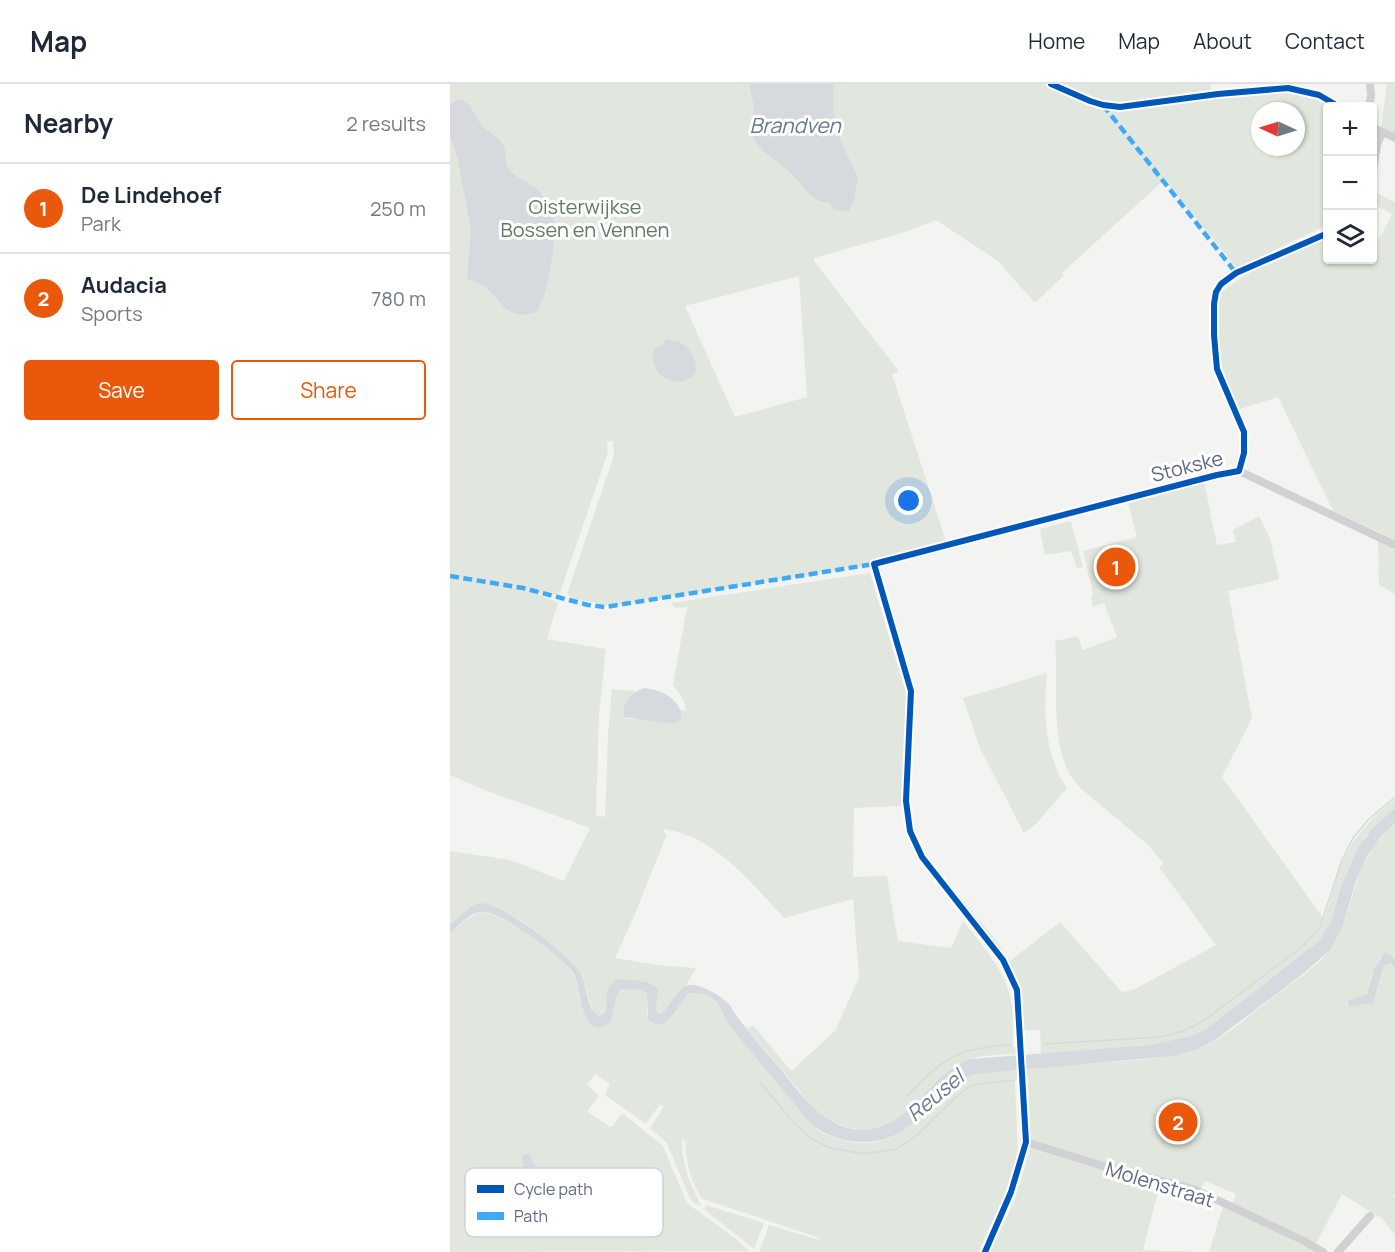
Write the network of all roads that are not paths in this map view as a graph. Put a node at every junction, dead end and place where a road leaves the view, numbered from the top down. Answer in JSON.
{"nodes":[{"id":1,"x":1051,"y":84,"type":"edge"},
{"id":2,"x":1370,"y":84,"type":"edge"},
{"id":3,"x":1331,"y":102,"type":"edge"},
{"id":4,"x":1370,"y":102,"type":"edge"},
{"id":5,"x":1377,"y":130,"type":"edge"},
{"id":6,"x":1382,"y":133,"type":"junction"},
{"id":7,"x":1395,"y":138,"type":"edge"},
{"id":8,"x":1375,"y":156,"type":"edge"},
{"id":9,"x":1323,"y":234,"type":"edge"},
{"id":10,"x":1239,"y":471,"type":"junction"},
{"id":11,"x":1395,"y":545,"type":"edge"},
{"id":12,"x":1026,"y":1142,"type":"junction"},
{"id":13,"x":1370,"y":1216,"type":"dead end"},
{"id":14,"x":985,"y":1252,"type":"edge"},
{"id":15,"x":1323,"y":1252,"type":"edge"},
{"id":16,"x":1338,"y":1252,"type":"edge"}],
"edges":[{"from":1,"to":3,"type":"street"},
{"from":2,"to":4,"type":"street"},
{"from":5,"to":6,"type":"street"},
{"from":6,"to":7,"type":"street"},
{"from":6,"to":8,"type":"street"},
{"from":9,"to":10,"type":"street","name":"Stokske"},
{"from":10,"to":11,"type":"street"},
{"from":10,"to":12,"type":"street","name":"Stokske"},
{"from":12,"to":14,"type":"street"},
{"from":12,"to":15,"type":"street","name":"Molenstraat"},
{"from":13,"to":16,"type":"street"}]}
